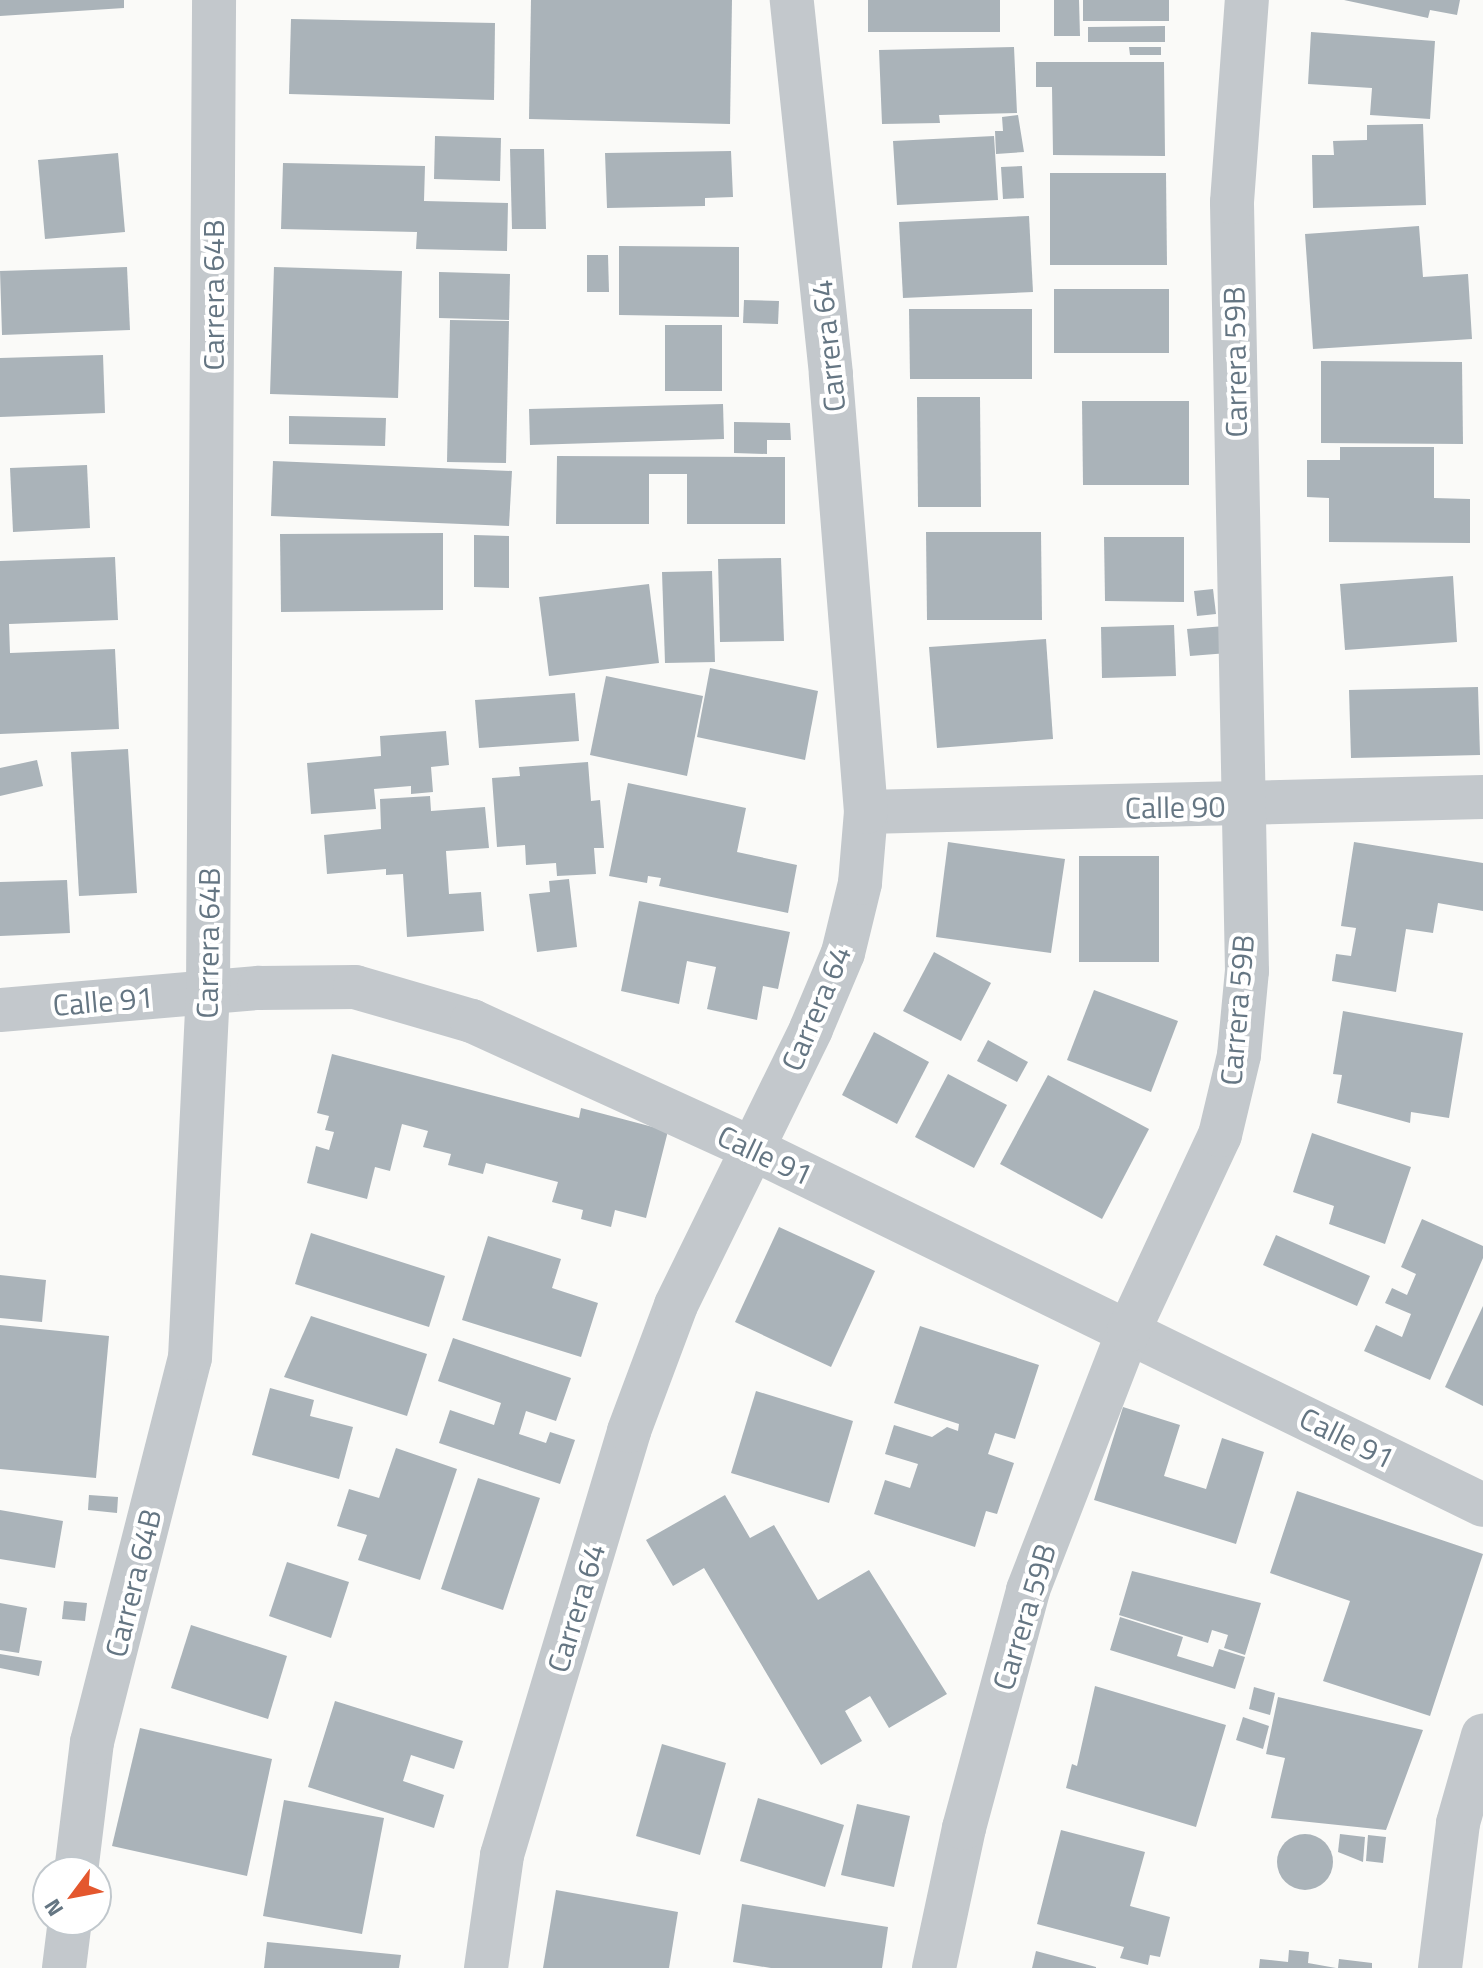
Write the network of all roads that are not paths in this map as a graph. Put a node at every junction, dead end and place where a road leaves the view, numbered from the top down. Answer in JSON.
{"nodes":[{"id":1,"x":214,"y":0,"type":"edge"},
{"id":2,"x":792,"y":0,"type":"edge"},
{"id":3,"x":1247,"y":0,"type":"edge"},
{"id":4,"x":1483,"y":797,"type":"edge"},
{"id":5,"x":1243,"y":806,"type":"junction"},
{"id":6,"x":866,"y":812,"type":"junction"},
{"id":7,"x":208,"y":992,"type":"junction"},
{"id":8,"x":0,"y":1010,"type":"edge"},
{"id":9,"x":751,"y":1148,"type":"junction"},
{"id":10,"x":1129,"y":1330,"type":"junction"},
{"id":11,"x":1483,"y":1505,"type":"edge"},
{"id":12,"x":1483,"y":1735,"type":"edge"},
{"id":13,"x":78,"y":1856,"type":"edge"},
{"id":14,"x":68,"y":1936,"type":"edge"},
{"id":15,"x":64,"y":1968,"type":"edge"},
{"id":16,"x":486,"y":1968,"type":"edge"},
{"id":17,"x":934,"y":1968,"type":"edge"},
{"id":18,"x":1440,"y":1968,"type":"edge"}],
"edges":[{"from":1,"to":7,"type":"street","name":"Carrera 64B"},
{"from":2,"to":6,"type":"street","name":"Carrera 64"},
{"from":3,"to":5,"type":"street","name":"Carrera 59B"},
{"from":4,"to":5,"type":"street","name":"Calle 90"},
{"from":5,"to":6,"type":"street","name":"Calle 90"},
{"from":5,"to":10,"type":"street","name":"Carrera 59B"},
{"from":6,"to":9,"type":"street","name":"Carrera 64"},
{"from":7,"to":8,"type":"street","name":"Calle 91"},
{"from":7,"to":9,"type":"street","name":"Calle 91"},
{"from":7,"to":13,"type":"street","name":"Carrera 64B"},
{"from":9,"to":10,"type":"street","name":"Calle 91"},
{"from":9,"to":16,"type":"street","name":"Carrera 64"},
{"from":10,"to":11,"type":"street","name":"Calle 91"},
{"from":10,"to":17,"type":"street","name":"Carrera 59B"},
{"from":12,"to":18,"type":"street"},
{"from":14,"to":15,"type":"street"}]}
